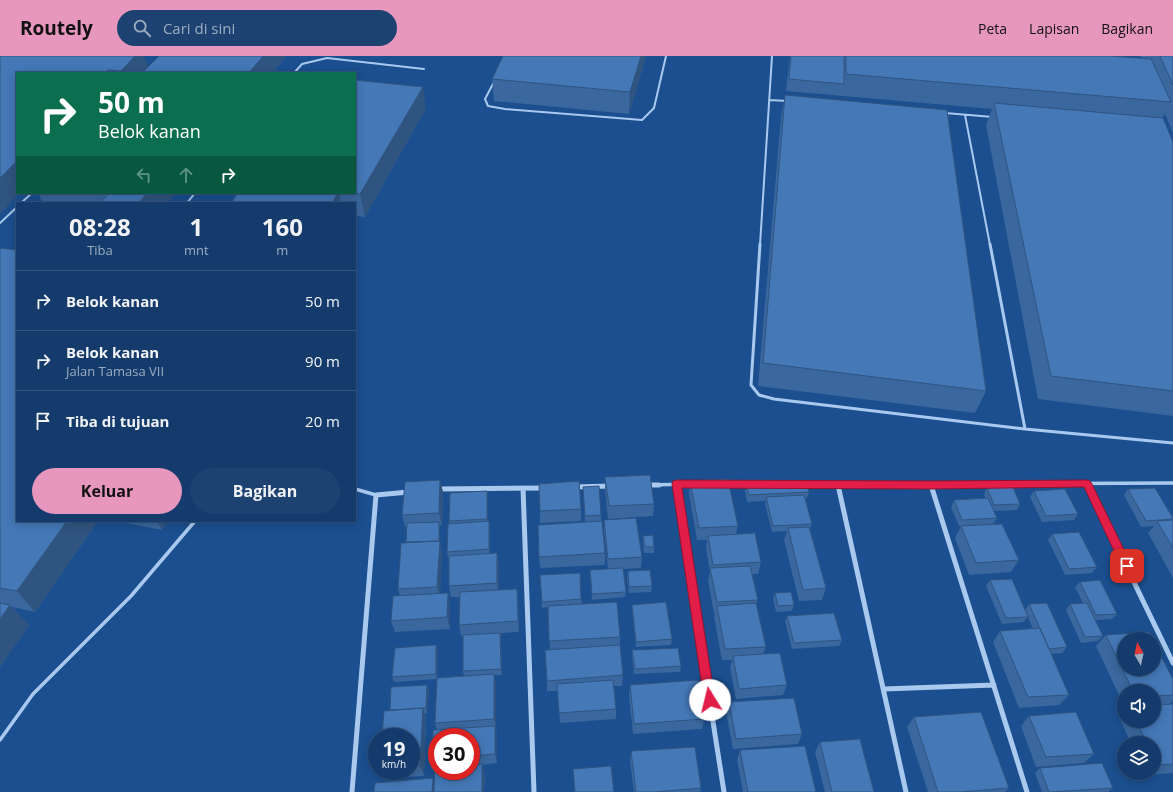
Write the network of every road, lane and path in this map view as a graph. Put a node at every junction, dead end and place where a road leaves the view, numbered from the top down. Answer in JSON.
{"nodes":[{"id":1,"x":666,"y":56,"type":"edge"},
{"id":2,"x":772,"y":56,"type":"edge"},
{"id":3,"x":424,"y":69,"type":"dead end"},
{"id":4,"x":295,"y":72,"type":"edge"},
{"id":5,"x":494,"y":81,"type":"edge"},
{"id":6,"x":769,"y":100,"type":"junction"},
{"id":7,"x":792,"y":102,"type":"edge"},
{"id":8,"x":941,"y":113,"type":"edge"},
{"id":9,"x":965,"y":115,"type":"junction"},
{"id":10,"x":996,"y":117,"type":"edge"},
{"id":11,"x":31,"y":194,"type":"edge"},
{"id":12,"x":194,"y":194,"type":"edge"},
{"id":13,"x":22,"y":202,"type":"edge"},
{"id":14,"x":188,"y":202,"type":"edge"},
{"id":15,"x":16,"y":208,"type":"edge"},
{"id":16,"x":0,"y":223,"type":"edge"},
{"id":17,"x":1025,"y":429,"type":"junction"},
{"id":18,"x":1173,"y":443,"type":"edge"},
{"id":19,"x":1173,"y":483,"type":"edge"},
{"id":20,"x":676,"y":484,"type":"junction"},
{"id":21,"x":700,"y":484,"type":"edge"},
{"id":22,"x":715,"y":484,"type":"edge"},
{"id":23,"x":1087,"y":484,"type":"junction"},
{"id":24,"x":638,"y":485,"type":"edge"},
{"id":25,"x":761,"y":485,"type":"edge"},
{"id":26,"x":792,"y":485,"type":"edge"},
{"id":27,"x":838,"y":485,"type":"junction"},
{"id":28,"x":930,"y":485,"type":"junction"},
{"id":29,"x":615,"y":486,"type":"edge"},
{"id":30,"x":569,"y":487,"type":"edge"},
{"id":31,"x":523,"y":488,"type":"junction"},
{"id":32,"x":546,"y":488,"type":"edge"},
{"id":33,"x":356,"y":490,"type":"edge"},
{"id":34,"x":431,"y":490,"type":"edge"},
{"id":35,"x":415,"y":491,"type":"edge"},
{"id":36,"x":376,"y":495,"type":"junction"},
{"id":37,"x":194,"y":522,"type":"edge"},
{"id":38,"x":1173,"y":663,"type":"edge"},
{"id":39,"x":994,"y":685,"type":"junction"},
{"id":40,"x":884,"y":689,"type":"junction"},
{"id":41,"x":0,"y":740,"type":"edge"},
{"id":42,"x":352,"y":792,"type":"edge"},
{"id":43,"x":534,"y":792,"type":"edge"},
{"id":44,"x":724,"y":792,"type":"edge"},
{"id":45,"x":906,"y":792,"type":"edge"},
{"id":46,"x":1027,"y":792,"type":"edge"}],
"edges":[{"from":1,"to":5,"type":"lane"},
{"from":2,"to":6,"type":"lane"},
{"from":3,"to":4,"type":"lane"},
{"from":6,"to":7,"type":"lane"},
{"from":6,"to":17,"type":"lane"},
{"from":8,"to":9,"type":"lane"},
{"from":9,"to":10,"type":"lane"},
{"from":9,"to":17,"type":"lane"},
{"from":11,"to":13,"type":"lane"},
{"from":12,"to":14,"type":"lane"},
{"from":15,"to":16,"type":"lane"},
{"from":17,"to":18,"type":"lane"},
{"from":19,"to":23,"type":"street"},
{"from":20,"to":21,"type":"street"},
{"from":20,"to":24,"type":"street"},
{"from":20,"to":44,"type":"street"},
{"from":22,"to":25,"type":"street"},
{"from":23,"to":28,"type":"street"},
{"from":23,"to":38,"type":"street"},
{"from":26,"to":27,"type":"street"},
{"from":27,"to":28,"type":"street"},
{"from":27,"to":40,"type":"street"},
{"from":28,"to":39,"type":"street"},
{"from":29,"to":30,"type":"street"},
{"from":31,"to":32,"type":"street"},
{"from":31,"to":34,"type":"street"},
{"from":31,"to":43,"type":"street"},
{"from":33,"to":36,"type":"lane"},
{"from":35,"to":36,"type":"street"},
{"from":36,"to":42,"type":"street"},
{"from":37,"to":41,"type":"lane"},
{"from":39,"to":40,"type":"street"},
{"from":39,"to":46,"type":"street"},
{"from":40,"to":45,"type":"street"}]}
